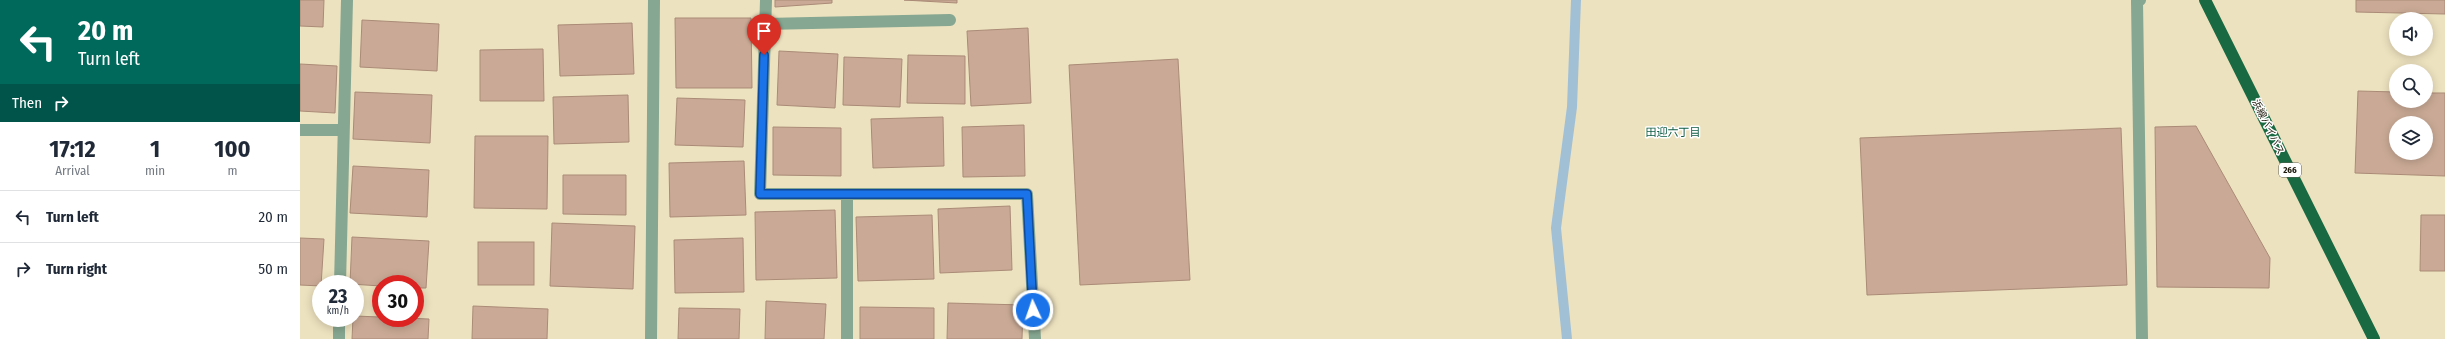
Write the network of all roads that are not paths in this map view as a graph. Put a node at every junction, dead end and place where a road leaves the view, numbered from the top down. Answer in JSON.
{"nodes":[{"id":1,"x":347,"y":0,"type":"edge"},
{"id":2,"x":654,"y":0,"type":"edge"},
{"id":3,"x":766,"y":0,"type":"edge"},
{"id":4,"x":2140,"y":0,"type":"edge"},
{"id":5,"x":2205,"y":0,"type":"edge"},
{"id":6,"x":950,"y":20,"type":"dead end"},
{"id":7,"x":765,"y":24,"type":"junction"},
{"id":8,"x":300,"y":130,"type":"edge"},
{"id":9,"x":343,"y":130,"type":"junction"},
{"id":10,"x":847,"y":194,"type":"junction"},
{"id":11,"x":340,"y":275,"type":"edge"},
{"id":12,"x":339,"y":327,"type":"edge"},
{"id":13,"x":339,"y":339,"type":"edge"},
{"id":14,"x":651,"y":339,"type":"edge"},
{"id":15,"x":847,"y":339,"type":"edge"},
{"id":16,"x":1035,"y":339,"type":"edge"},
{"id":17,"x":2142,"y":339,"type":"edge"},
{"id":18,"x":2374,"y":339,"type":"edge"}],
"edges":[{"from":1,"to":9,"type":"street"},
{"from":2,"to":14,"type":"street"},
{"from":3,"to":7,"type":"street"},
{"from":4,"to":17,"type":"street"},
{"from":5,"to":18,"type":"highway","name":"浜線バイパス","number":"266"},
{"from":6,"to":7,"type":"street"},
{"from":7,"to":10,"type":"street"},
{"from":8,"to":9,"type":"street"},
{"from":9,"to":11,"type":"street"},
{"from":10,"to":15,"type":"street"},
{"from":10,"to":16,"type":"street"},
{"from":12,"to":13,"type":"street"}]}
